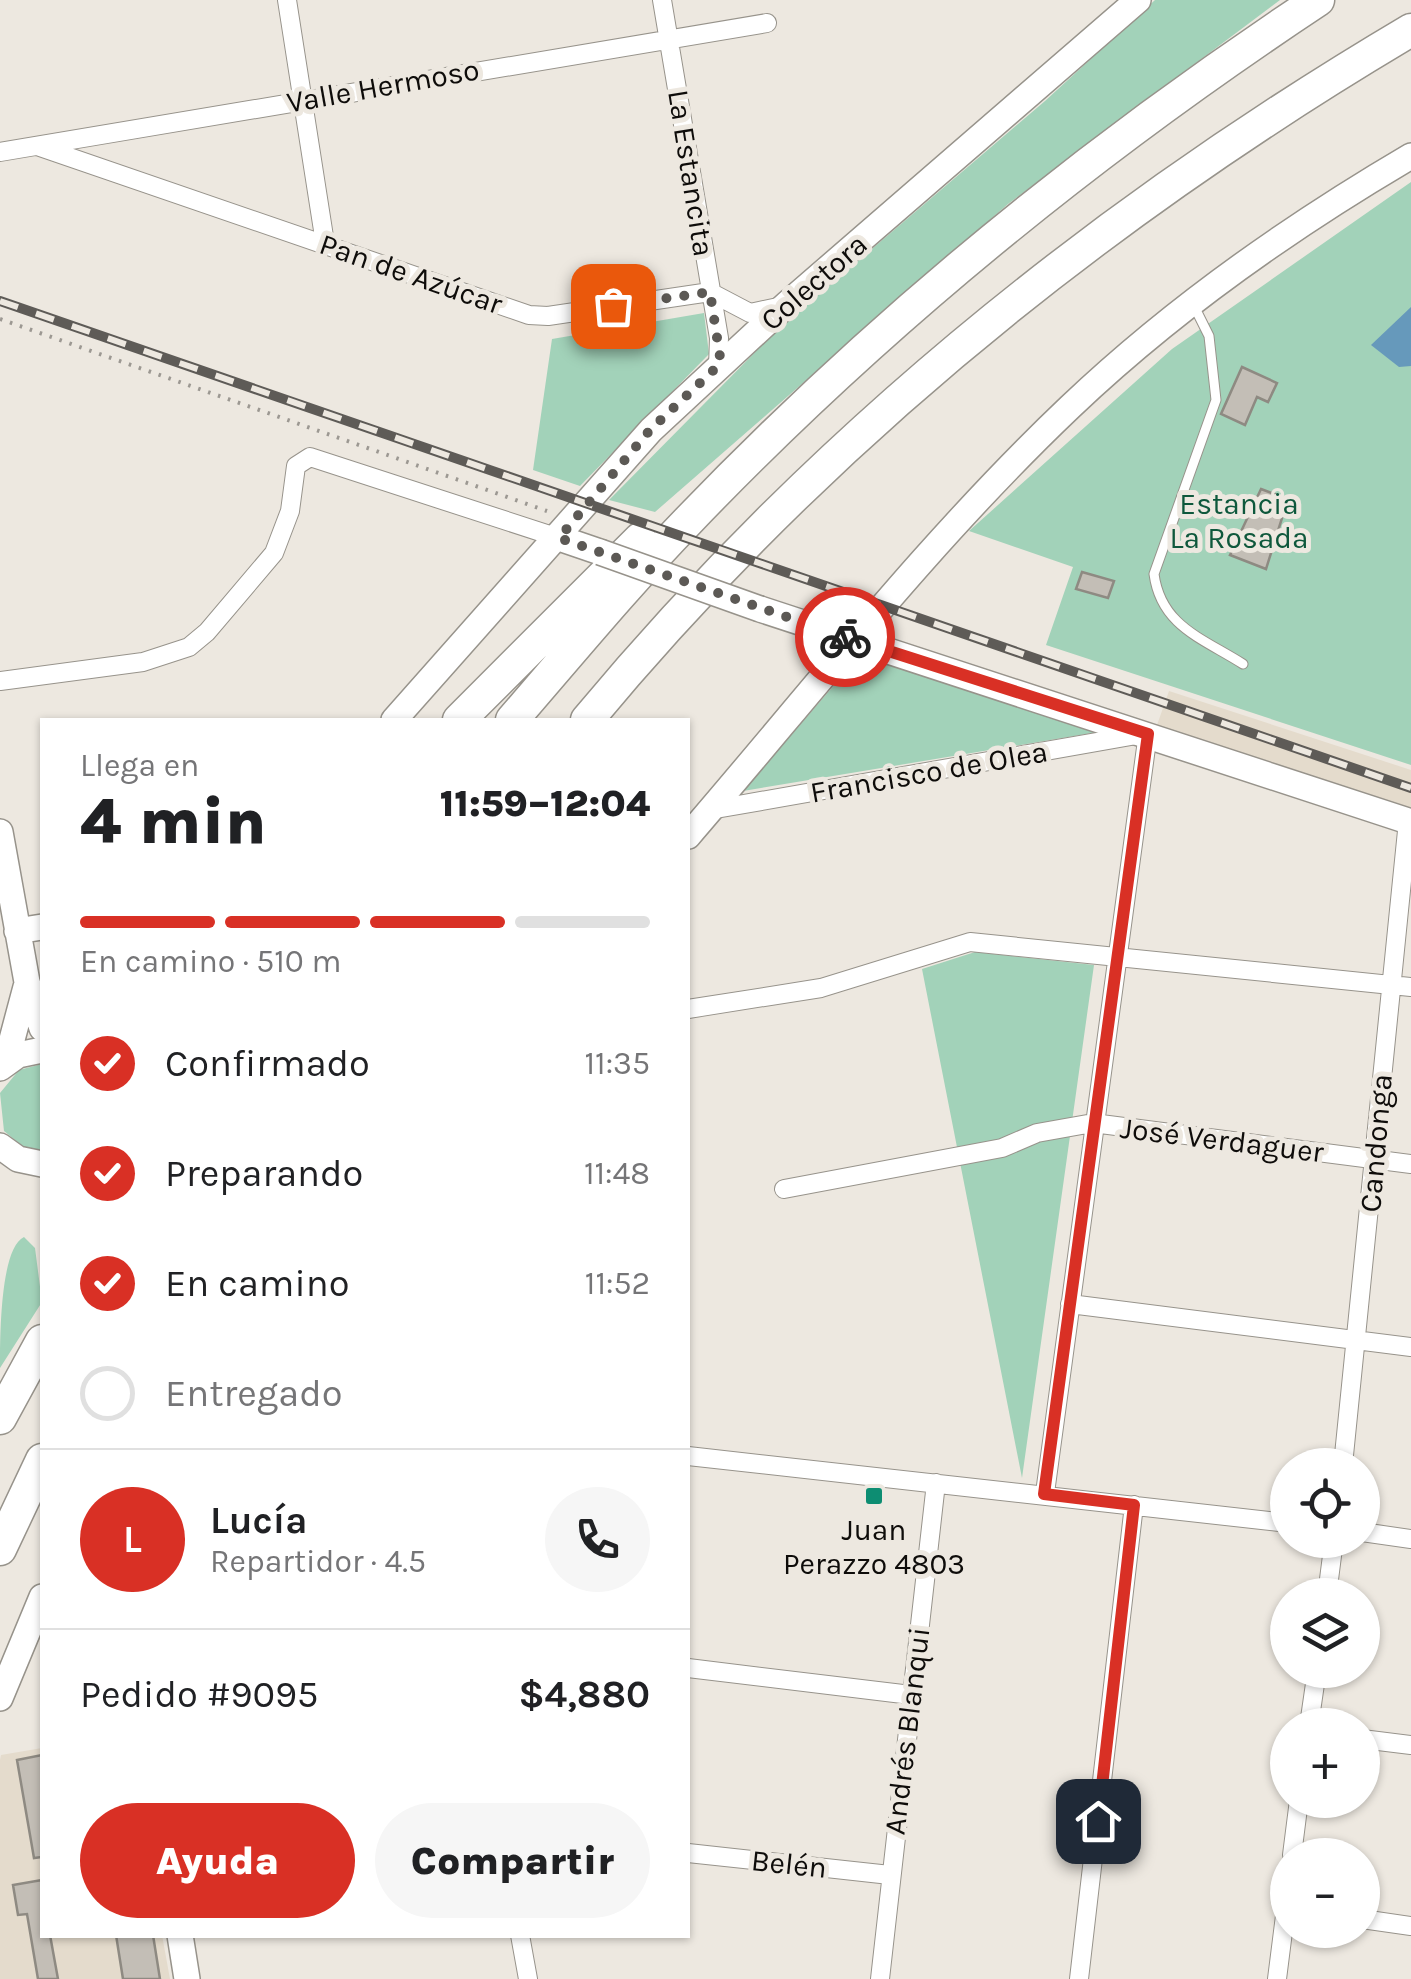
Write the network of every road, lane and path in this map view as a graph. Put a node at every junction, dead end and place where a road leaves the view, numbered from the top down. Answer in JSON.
{"nodes":[{"id":1,"x":287,"y":0,"type":"edge"},
{"id":2,"x":662,"y":0,"type":"edge"},
{"id":3,"x":1138,"y":0,"type":"edge"},
{"id":4,"x":1318,"y":0,"type":"edge"},
{"id":5,"x":767,"y":23,"type":"dead end"},
{"id":6,"x":1411,"y":30,"type":"edge"},
{"id":7,"x":668,"y":39,"type":"junction"},
{"id":8,"x":304,"y":99,"type":"junction"},
{"id":9,"x":40,"y":147,"type":"junction"},
{"id":10,"x":0,"y":152,"type":"edge"},
{"id":11,"x":1411,"y":156,"type":"edge"},
{"id":12,"x":325,"y":243,"type":"junction"},
{"id":13,"x":710,"y":292,"type":"junction"},
{"id":14,"x":788,"y":303,"type":"junction"},
{"id":15,"x":1193,"y":303,"type":"junction"},
{"id":16,"x":0,"y":319,"type":"edge"},
{"id":17,"x":718,"y":366,"type":"junction"},
{"id":18,"x":807,"y":405,"type":"junction"},
{"id":19,"x":866,"y":427,"type":"junction"},
{"id":20,"x":566,"y":529,"type":"junction"},
{"id":21,"x":854,"y":640,"type":"junction"},
{"id":22,"x":1243,"y":664,"type":"dead end"},
{"id":23,"x":0,"y":681,"type":"edge"},
{"id":24,"x":396,"y":718,"type":"edge"},
{"id":25,"x":461,"y":718,"type":"edge"},
{"id":26,"x":514,"y":718,"type":"edge"},
{"id":27,"x":589,"y":718,"type":"edge"},
{"id":28,"x":618,"y":718,"type":"edge"},
{"id":29,"x":1148,"y":734,"type":"junction"},
{"id":30,"x":710,"y":810,"type":"junction"},
{"id":31,"x":1409,"y":822,"type":"edge"},
{"id":32,"x":0,"y":832,"type":"edge"},
{"id":33,"x":690,"y":834,"type":"edge"},
{"id":34,"x":20,"y":930,"type":"edge"},
{"id":35,"x":1117,"y":956,"type":"junction"},
{"id":36,"x":26,"y":982,"type":"junction"},
{"id":37,"x":1389,"y":984,"type":"junction"},
{"id":38,"x":1411,"y":987,"type":"edge"},
{"id":39,"x":690,"y":1010,"type":"edge"},
{"id":40,"x":40,"y":1022,"type":"edge"},
{"id":41,"x":40,"y":1051,"type":"edge"},
{"id":42,"x":3,"y":1065,"type":"edge"},
{"id":43,"x":1093,"y":1123,"type":"junction"},
{"id":44,"x":20,"y":1156,"type":"edge"},
{"id":45,"x":1376,"y":1160,"type":"junction"},
{"id":46,"x":1411,"y":1164,"type":"edge"},
{"id":47,"x":40,"y":1185,"type":"edge"},
{"id":48,"x":784,"y":1190,"type":"dead end"},
{"id":49,"x":1070,"y":1304,"type":"junction"},
{"id":50,"x":1358,"y":1340,"type":"junction"},
{"id":51,"x":40,"y":1345,"type":"edge"},
{"id":52,"x":1411,"y":1347,"type":"edge"},
{"id":53,"x":0,"y":1418,"type":"edge"},
{"id":54,"x":1345,"y":1448,"type":"edge"},
{"id":55,"x":690,"y":1456,"type":"edge"},
{"id":56,"x":40,"y":1464,"type":"edge"},
{"id":57,"x":936,"y":1483,"type":"junction"},
{"id":58,"x":1044,"y":1494,"type":"junction"},
{"id":59,"x":1134,"y":1505,"type":"junction"},
{"id":60,"x":1270,"y":1521,"type":"edge"},
{"id":61,"x":1380,"y":1534,"type":"edge"},
{"id":62,"x":1411,"y":1538,"type":"edge"},
{"id":63,"x":0,"y":1549,"type":"edge"},
{"id":64,"x":39,"y":1608,"type":"edge"},
{"id":65,"x":690,"y":1668,"type":"edge"},
{"id":66,"x":911,"y":1695,"type":"junction"},
{"id":67,"x":0,"y":1698,"type":"edge"},
{"id":68,"x":1380,"y":1741,"type":"edge"},
{"id":69,"x":1411,"y":1745,"type":"edge"},
{"id":70,"x":690,"y":1853,"type":"edge"},
{"id":71,"x":890,"y":1875,"type":"junction"},
{"id":72,"x":1380,"y":1922,"type":"edge"},
{"id":73,"x":1411,"y":1926,"type":"edge"},
{"id":74,"x":180,"y":1938,"type":"edge"},
{"id":75,"x":521,"y":1938,"type":"edge"},
{"id":76,"x":1281,"y":1948,"type":"edge"},
{"id":77,"x":187,"y":1979,"type":"edge"},
{"id":78,"x":528,"y":1979,"type":"edge"},
{"id":79,"x":880,"y":1979,"type":"edge"},
{"id":80,"x":1079,"y":1979,"type":"edge"},
{"id":81,"x":1277,"y":1979,"type":"edge"}],
"edges":[{"from":1,"to":8,"type":"street"},
{"from":2,"to":7,"type":"street","name":"La Estancita"},
{"from":3,"to":14,"type":"main road","name":"Colectora"},
{"from":4,"to":18,"type":"highway"},
{"from":5,"to":7,"type":"street","name":"Valle Hermoso"},
{"from":6,"to":19,"type":"highway"},
{"from":7,"to":8,"type":"street","name":"Valle Hermoso"},
{"from":7,"to":13,"type":"street","name":"La Estancita"},
{"from":8,"to":9,"type":"street","name":"Valle Hermoso"},
{"from":8,"to":12,"type":"street"},
{"from":9,"to":10,"type":"street","name":"Valle Hermoso"},
{"from":9,"to":12,"type":"street","name":"Pan de Azúcar"},
{"from":11,"to":15,"type":"main road"},
{"from":12,"to":13,"type":"street","name":"Pan de Azúcar"},
{"from":13,"to":14,"type":"street"},
{"from":13,"to":17,"type":"street","name":"La Estancita"},
{"from":14,"to":17,"type":"main road","name":"Colectora"},
{"from":15,"to":21,"type":"main road"},
{"from":15,"to":22,"type":"lane"},
{"from":16,"to":20,"type":"path"},
{"from":17,"to":20,"type":"main road","name":"Colectora"},
{"from":18,"to":25,"type":"highway"},
{"from":18,"to":26,"type":"highway"},
{"from":19,"to":27,"type":"highway"},
{"from":19,"to":28,"type":"highway"},
{"from":20,"to":21,"type":"main road","bridge":true},
{"from":20,"to":23,"type":"street"},
{"from":20,"to":24,"type":"main road","name":"Colectora"},
{"from":21,"to":29,"type":"main road"},
{"from":21,"to":30,"type":"main road"},
{"from":29,"to":30,"type":"street","name":"Francisco de Olea"},
{"from":29,"to":31,"type":"main road"},
{"from":29,"to":35,"type":"street"},
{"from":30,"to":33,"type":"main road"},
{"from":31,"to":37,"type":"street","name":"Candonga"},
{"from":32,"to":34,"type":"main road"},
{"from":34,"to":36,"type":"main road"},
{"from":35,"to":37,"type":"street"},
{"from":35,"to":39,"type":"street"},
{"from":35,"to":43,"type":"street"},
{"from":36,"to":40,"type":"main road"},
{"from":36,"to":42,"type":"main road"},
{"from":37,"to":38,"type":"street"},
{"from":37,"to":45,"type":"street","name":"Candonga"},
{"from":41,"to":42,"type":"main road"},
{"from":43,"to":45,"type":"street","name":"José Verdaguer"},
{"from":43,"to":48,"type":"street","name":"José Verdaguer"},
{"from":43,"to":49,"type":"street"},
{"from":44,"to":47,"type":"main road"},
{"from":45,"to":46,"type":"street","name":"José Verdaguer"},
{"from":45,"to":50,"type":"street","name":"Candonga"},
{"from":49,"to":50,"type":"street"},
{"from":49,"to":58,"type":"street"},
{"from":50,"to":52,"type":"street"},
{"from":50,"to":54,"type":"street","name":"Candonga"},
{"from":51,"to":53,"type":"highway"},
{"from":55,"to":57,"type":"street"},
{"from":56,"to":63,"type":"highway"},
{"from":57,"to":58,"type":"street"},
{"from":57,"to":66,"type":"street","name":"Andrés Blanqui"},
{"from":58,"to":59,"type":"street"},
{"from":59,"to":60,"type":"street"},
{"from":59,"to":80,"type":"street"},
{"from":61,"to":62,"type":"street"},
{"from":64,"to":67,"type":"main road"},
{"from":65,"to":66,"type":"street"},
{"from":66,"to":71,"type":"street","name":"Andrés Blanqui"},
{"from":68,"to":69,"type":"street"},
{"from":70,"to":71,"type":"street","name":"Belén"},
{"from":71,"to":79,"type":"street","name":"Andrés Blanqui"},
{"from":72,"to":73,"type":"street"},
{"from":74,"to":77,"type":"main road"},
{"from":75,"to":78,"type":"street"},
{"from":76,"to":81,"type":"street"}]}
